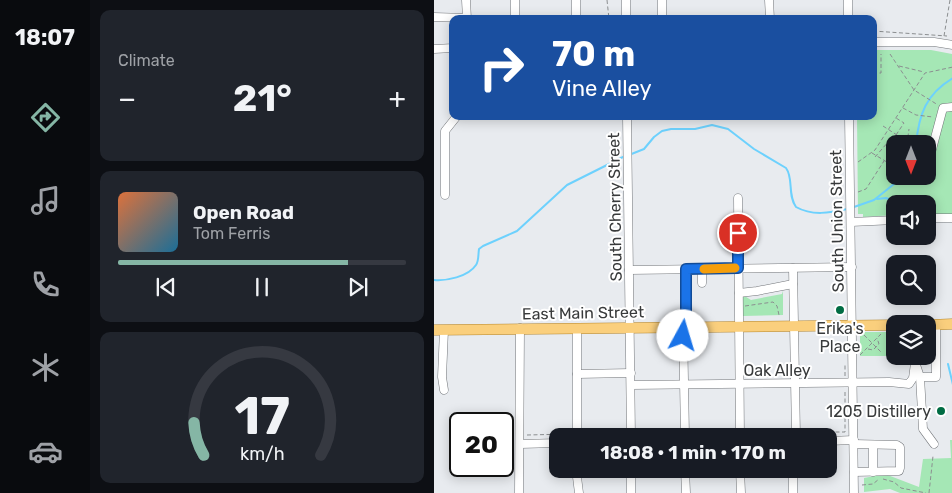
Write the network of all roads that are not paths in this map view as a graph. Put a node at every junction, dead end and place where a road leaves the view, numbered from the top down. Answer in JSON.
{"nodes":[{"id":1,"x":466,"y":0,"type":"edge"},
{"id":2,"x":515,"y":0,"type":"edge"},
{"id":3,"x":576,"y":0,"type":"edge"},
{"id":4,"x":626,"y":0,"type":"edge"},
{"id":5,"x":662,"y":0,"type":"edge"},
{"id":6,"x":769,"y":0,"type":"edge"},
{"id":7,"x":848,"y":0,"type":"edge"},
{"id":8,"x":467,"y":15,"type":"edge"},
{"id":9,"x":515,"y":15,"type":"edge"},
{"id":10,"x":576,"y":15,"type":"edge"},
{"id":11,"x":626,"y":15,"type":"edge"},
{"id":12,"x":662,"y":15,"type":"edge"},
{"id":13,"x":770,"y":15,"type":"edge"},
{"id":14,"x":848,"y":15,"type":"edge"},
{"id":15,"x":434,"y":17,"type":"edge"},
{"id":16,"x":449,"y":17,"type":"edge"},
{"id":17,"x":877,"y":42,"type":"edge"},
{"id":18,"x":952,"y":42,"type":"edge"},
{"id":19,"x":449,"y":48,"type":"edge"},
{"id":20,"x":434,"y":49,"type":"edge"},
{"id":21,"x":952,"y":107,"type":"edge"},
{"id":22,"x":454,"y":120,"type":"edge"},
{"id":23,"x":628,"y":120,"type":"edge"},
{"id":24,"x":849,"y":120,"type":"edge"},
{"id":25,"x":936,"y":136,"type":"edge"},
{"id":26,"x":445,"y":195,"type":"dead end"},
{"id":27,"x":738,"y":198,"type":"dead end"},
{"id":28,"x":851,"y":218,"type":"junction"},
{"id":29,"x":936,"y":218,"type":"edge"},
{"id":30,"x":952,"y":218,"type":"edge"},
{"id":31,"x":886,"y":220,"type":"edge"},
{"id":32,"x":852,"y":267,"type":"junction"},
{"id":33,"x":738,"y":268,"type":"junction"},
{"id":34,"x":793,"y":268,"type":"junction"},
{"id":35,"x":686,"y":269,"type":"junction"},
{"id":36,"x":702,"y":269,"type":"junction"},
{"id":37,"x":629,"y":270,"type":"junction"},
{"id":38,"x":702,"y":283,"type":"dead end"},
{"id":39,"x":793,"y":284,"type":"junction"},
{"id":40,"x":739,"y":292,"type":"junction"},
{"id":41,"x":952,"y":324,"type":"edge"},
{"id":42,"x":853,"y":325,"type":"junction"},
{"id":43,"x":886,"y":325,"type":"edge"},
{"id":44,"x":936,"y":325,"type":"edge"},
{"id":45,"x":684,"y":326,"type":"junction"},
{"id":46,"x":739,"y":326,"type":"junction"},
{"id":47,"x":793,"y":326,"type":"junction"},
{"id":48,"x":630,"y":327,"type":"junction"},
{"id":49,"x":520,"y":328,"type":"junction"},
{"id":50,"x":577,"y":328,"type":"junction"},
{"id":51,"x":439,"y":330,"type":"edge"},
{"id":52,"x":936,"y":357,"type":"edge"},
{"id":53,"x":915,"y":365,"type":"edge"},
{"id":54,"x":915,"y":368,"type":"junction"},
{"id":55,"x":630,"y":372,"type":"junction"},
{"id":56,"x":577,"y":374,"type":"junction"},
{"id":57,"x":920,"y":377,"type":"junction"},
{"id":58,"x":854,"y":383,"type":"junction"},
{"id":59,"x":684,"y":384,"type":"junction"},
{"id":60,"x":740,"y":384,"type":"junction"},
{"id":61,"x":795,"y":384,"type":"junction"},
{"id":62,"x":631,"y":385,"type":"junction"},
{"id":63,"x":444,"y":390,"type":"dead end"},
{"id":64,"x":577,"y":428,"type":"edge"},
{"id":65,"x":631,"y":428,"type":"edge"},
{"id":66,"x":685,"y":428,"type":"edge"},
{"id":67,"x":740,"y":428,"type":"edge"},
{"id":68,"x":796,"y":428,"type":"edge"},
{"id":69,"x":837,"y":441,"type":"edge"},
{"id":70,"x":854,"y":442,"type":"junction"},
{"id":71,"x":549,"y":443,"type":"edge"},
{"id":72,"x":520,"y":444,"type":"junction"},
{"id":73,"x":934,"y":444,"type":"dead end"},
{"id":74,"x":873,"y":445,"type":"junction"},
{"id":75,"x":854,"y":472,"type":"junction"},
{"id":76,"x":873,"y":472,"type":"junction"},
{"id":77,"x":577,"y":478,"type":"edge"},
{"id":78,"x":631,"y":478,"type":"edge"},
{"id":79,"x":685,"y":478,"type":"edge"},
{"id":80,"x":740,"y":478,"type":"edge"},
{"id":81,"x":793,"y":478,"type":"edge"},
{"id":82,"x":520,"y":493,"type":"edge"},
{"id":83,"x":578,"y":493,"type":"edge"},
{"id":84,"x":631,"y":493,"type":"edge"},
{"id":85,"x":686,"y":493,"type":"edge"},
{"id":86,"x":741,"y":493,"type":"edge"},
{"id":87,"x":794,"y":493,"type":"edge"},
{"id":88,"x":854,"y":493,"type":"edge"}],
"edges":[{"from":1,"to":8,"type":"street"},
{"from":2,"to":9,"type":"street"},
{"from":3,"to":10,"type":"street"},
{"from":4,"to":11,"type":"street"},
{"from":5,"to":12,"type":"street"},
{"from":6,"to":13,"type":"street"},
{"from":7,"to":14,"type":"street"},
{"from":15,"to":16,"type":"street"},
{"from":17,"to":18,"type":"street"},
{"from":19,"to":20,"type":"street"},
{"from":21,"to":25,"type":"street"},
{"from":22,"to":26,"type":"street"},
{"from":23,"to":37,"type":"street","name":"South Cherry Street"},
{"from":24,"to":28,"type":"street","name":"South Union Street"},
{"from":27,"to":33,"type":"street"},
{"from":28,"to":31,"type":"street"},
{"from":28,"to":32,"type":"street","name":"South Union Street"},
{"from":29,"to":30,"type":"street"},
{"from":32,"to":34,"type":"street"},
{"from":32,"to":42,"type":"street","name":"South Union Street"},
{"from":33,"to":34,"type":"street"},
{"from":33,"to":36,"type":"street"},
{"from":33,"to":40,"type":"street"},
{"from":34,"to":39,"type":"street"},
{"from":35,"to":36,"type":"street"},
{"from":35,"to":37,"type":"street"},
{"from":35,"to":45,"type":"street"},
{"from":36,"to":38,"type":"street"},
{"from":37,"to":48,"type":"street","name":"South Cherry Street"},
{"from":39,"to":40,"type":"street"},
{"from":39,"to":47,"type":"street"},
{"from":40,"to":46,"type":"street"},
{"from":41,"to":44,"type":"main road"},
{"from":42,"to":43,"type":"main road","name":"East Main Street"},
{"from":42,"to":47,"type":"main road","name":"East Main Street"},
{"from":42,"to":58,"type":"street","name":"South Union Street"},
{"from":45,"to":46,"type":"main road","name":"East Main Street"},
{"from":45,"to":48,"type":"main road","name":"East Main Street"},
{"from":45,"to":59,"type":"street"},
{"from":46,"to":47,"type":"main road","name":"East Main Street"},
{"from":46,"to":60,"type":"street"},
{"from":47,"to":61,"type":"street"},
{"from":48,"to":50,"type":"main road","name":"East Main Street"},
{"from":48,"to":55,"type":"street","name":"South Cherry Street"},
{"from":49,"to":50,"type":"main road","name":"East Main Street"},
{"from":49,"to":51,"type":"main road","name":"East Main Street"},
{"from":49,"to":72,"type":"street"},
{"from":50,"to":56,"type":"street"},
{"from":51,"to":63,"type":"street"},
{"from":52,"to":57,"type":"street"},
{"from":53,"to":54,"type":"street"},
{"from":54,"to":57,"type":"street"},
{"from":54,"to":58,"type":"street","name":"Oak Alley"},
{"from":55,"to":56,"type":"street"},
{"from":55,"to":62,"type":"street","name":"South Cherry Street"},
{"from":56,"to":64,"type":"street"},
{"from":57,"to":73,"type":"street"},
{"from":58,"to":61,"type":"street","name":"Oak Alley"},
{"from":58,"to":70,"type":"street","name":"South Union Street"},
{"from":59,"to":60,"type":"street","name":"Oak Alley"},
{"from":59,"to":62,"type":"street","name":"Oak Alley"},
{"from":59,"to":66,"type":"street"},
{"from":60,"to":61,"type":"street","name":"Oak Alley"},
{"from":60,"to":67,"type":"street"},
{"from":61,"to":68,"type":"street"},
{"from":62,"to":65,"type":"street","name":"South Cherry Street"},
{"from":69,"to":70,"type":"street"},
{"from":70,"to":74,"type":"street"},
{"from":70,"to":75,"type":"street","name":"South Union Street"},
{"from":71,"to":72,"type":"street"},
{"from":72,"to":82,"type":"street"},
{"from":74,"to":76,"type":"street"},
{"from":74,"to":76,"type":"street"},
{"from":75,"to":76,"type":"street"},
{"from":75,"to":88,"type":"street","name":"South Union Street"},
{"from":77,"to":83,"type":"street"},
{"from":78,"to":84,"type":"street"},
{"from":79,"to":85,"type":"street"},
{"from":80,"to":86,"type":"street"},
{"from":81,"to":87,"type":"street"}]}
